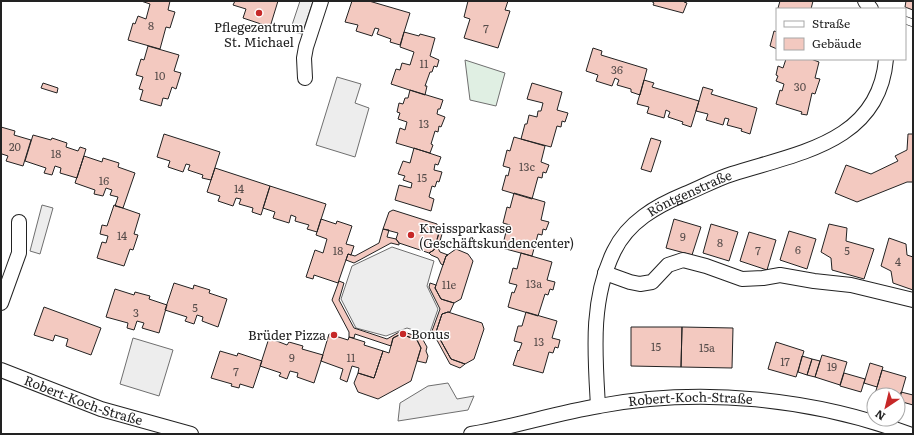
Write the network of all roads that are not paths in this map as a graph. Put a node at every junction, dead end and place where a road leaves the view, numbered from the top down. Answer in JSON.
{"nodes":[{"id":1,"x":321,"y":1,"type":"edge"},
{"id":2,"x":886,"y":60,"type":"edge"},
{"id":3,"x":305,"y":78,"type":"dead end"},
{"id":4,"x":19,"y":222,"type":"dead end"},
{"id":5,"x":605,"y":273,"type":"junction"},
{"id":6,"x":913,"y":300,"type":"edge"},
{"id":7,"x":1,"y":303,"type":"edge"},
{"id":8,"x":1,"y":370,"type":"edge"},
{"id":9,"x":598,"y":406,"type":"junction"},
{"id":10,"x":191,"y":434,"type":"edge"},
{"id":11,"x":471,"y":434,"type":"edge"},
{"id":12,"x":910,"y":434,"type":"edge"}],
"edges":[{"from":1,"to":3,"type":"street"},
{"from":2,"to":5,"type":"street","name":"Röntgenstraße"},
{"from":4,"to":7,"type":"street"},
{"from":5,"to":6,"type":"street"},
{"from":5,"to":9,"type":"street","name":"Röntgenstraße"},
{"from":8,"to":10,"type":"street","name":"Robert-Koch-Straße"},
{"from":9,"to":11,"type":"street","name":"Robert-Koch-Straße"},
{"from":9,"to":12,"type":"street","name":"Robert-Koch-Straße"}]}
